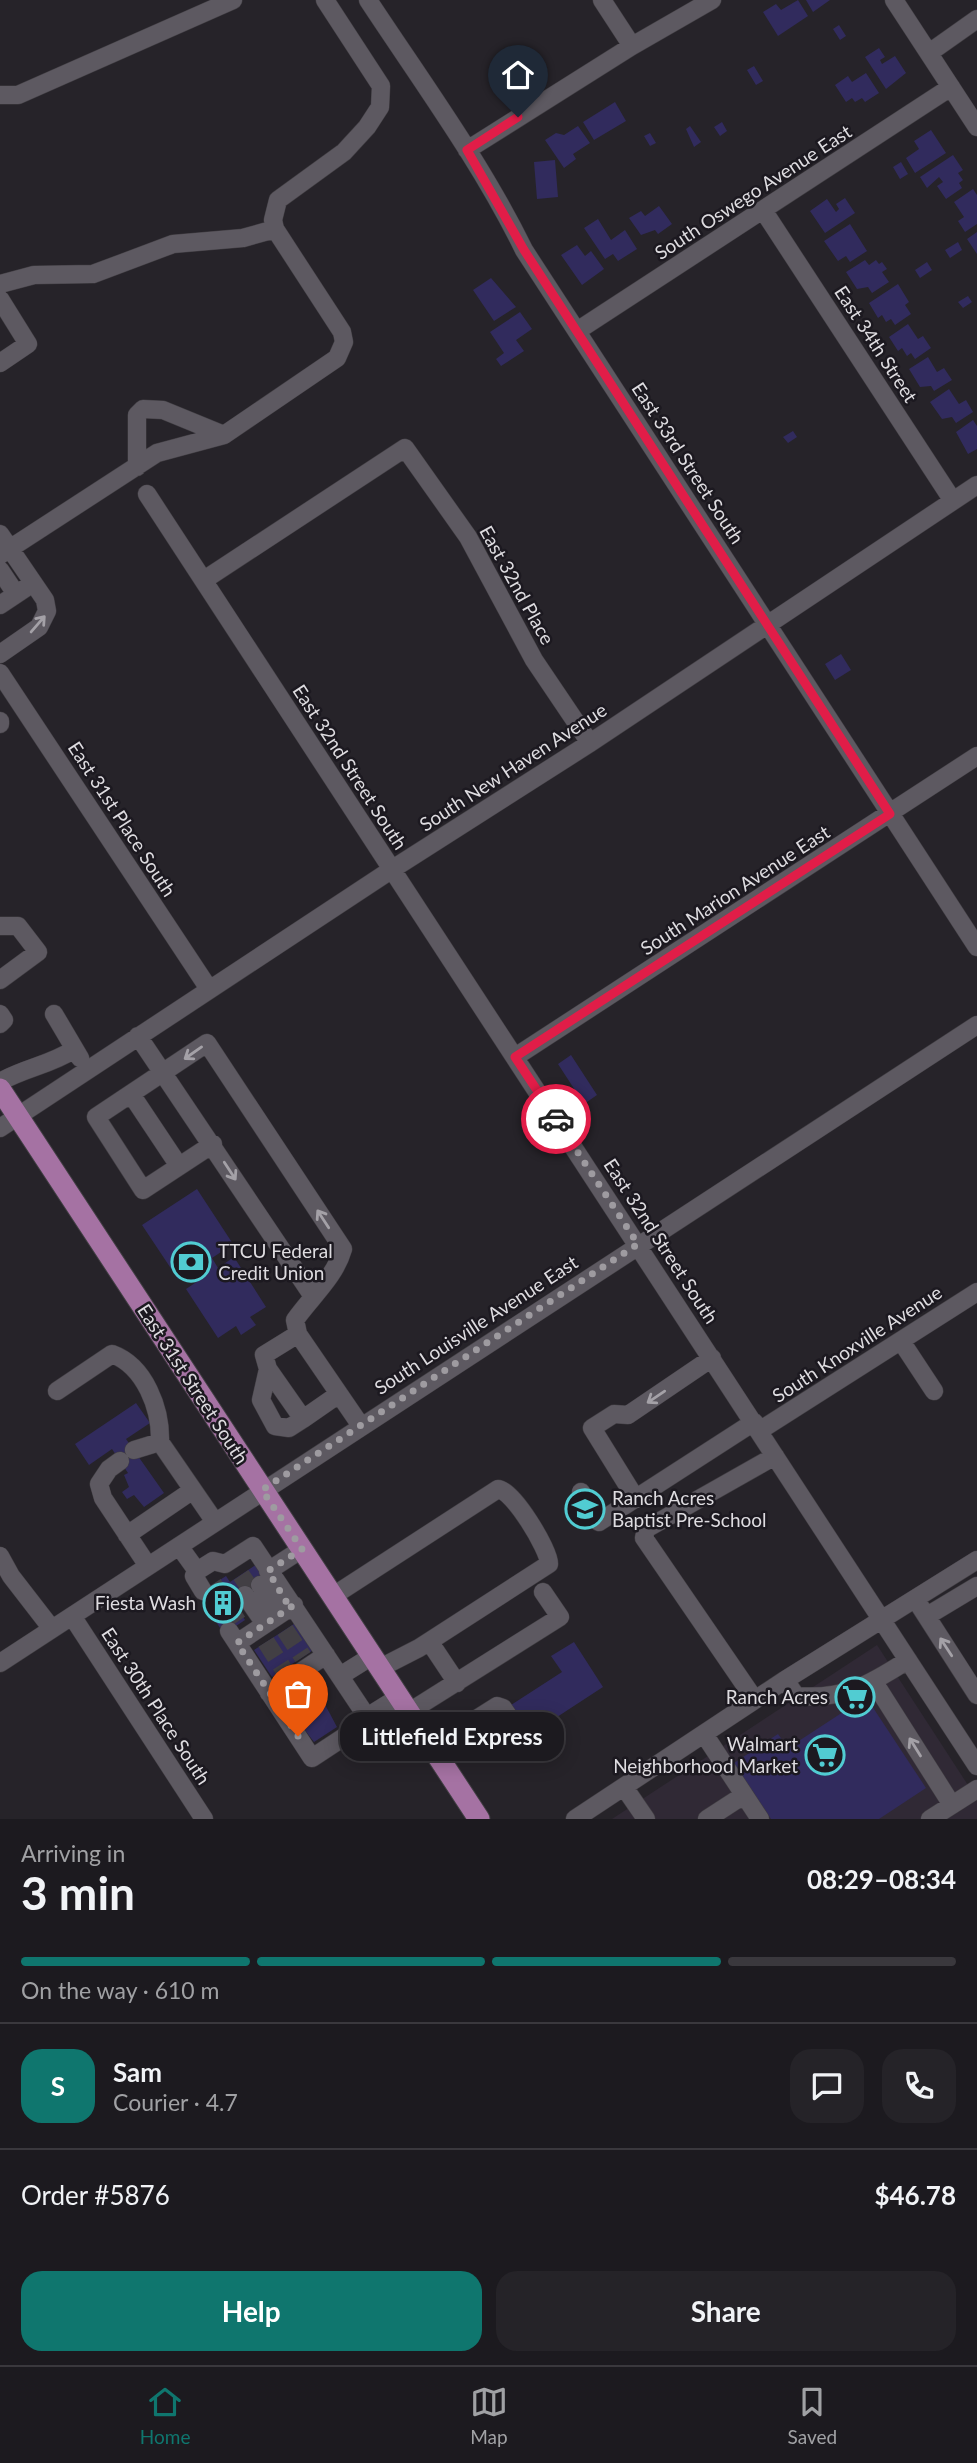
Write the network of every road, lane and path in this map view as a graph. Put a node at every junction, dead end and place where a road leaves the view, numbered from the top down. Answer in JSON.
{"nodes":[{"id":1,"x":233,"y":0,"type":"edge"},
{"id":2,"x":325,"y":0,"type":"edge"},
{"id":3,"x":368,"y":0,"type":"edge"},
{"id":4,"x":602,"y":0,"type":"edge"},
{"id":5,"x":712,"y":0,"type":"edge"},
{"id":6,"x":894,"y":0,"type":"edge"},
{"id":7,"x":977,"y":19,"type":"edge"},
{"id":8,"x":632,"y":46,"type":"junction"},
{"id":9,"x":929,"y":53,"type":"junction"},
{"id":10,"x":951,"y":87,"type":"junction"},
{"id":11,"x":0,"y":95,"type":"edge"},
{"id":12,"x":977,"y":127,"type":"edge"},
{"id":13,"x":467,"y":150,"type":"junction"},
{"id":14,"x":764,"y":210,"type":"junction"},
{"id":15,"x":275,"y":229,"type":"junction"},
{"id":16,"x":0,"y":284,"type":"edge"},
{"id":17,"x":0,"y":299,"type":"edge"},
{"id":18,"x":578,"y":331,"type":"junction"},
{"id":19,"x":0,"y":363,"type":"edge"},
{"id":20,"x":224,"y":435,"type":"junction"},
{"id":21,"x":137,"y":467,"type":"junction"},
{"id":22,"x":977,"y":485,"type":"edge"},
{"id":23,"x":147,"y":494,"type":"dead end"},
{"id":24,"x":953,"y":501,"type":"junction"},
{"id":25,"x":3,"y":546,"type":"edge"},
{"id":26,"x":0,"y":570,"type":"edge"},
{"id":27,"x":204,"y":580,"type":"junction"},
{"id":28,"x":33,"y":583,"type":"junction"},
{"id":29,"x":16,"y":594,"type":"junction"},
{"id":30,"x":0,"y":605,"type":"edge"},
{"id":31,"x":767,"y":624,"type":"junction"},
{"id":32,"x":0,"y":654,"type":"edge"},
{"id":33,"x":0,"y":673,"type":"edge"},
{"id":34,"x":590,"y":743,"type":"junction"},
{"id":35,"x":977,"y":757,"type":"edge"},
{"id":36,"x":890,"y":814,"type":"junction"},
{"id":37,"x":391,"y":870,"type":"junction"},
{"id":38,"x":0,"y":926,"type":"edge"},
{"id":39,"x":977,"y":947,"type":"edge"},
{"id":40,"x":0,"y":980,"type":"edge"},
{"id":41,"x":209,"y":989,"type":"junction"},
{"id":42,"x":0,"y":1014,"type":"edge"},
{"id":43,"x":54,"y":1014,"type":"dead end"},
{"id":44,"x":0,"y":1024,"type":"edge"},
{"id":45,"x":977,"y":1025,"type":"edge"},
{"id":46,"x":138,"y":1036,"type":"junction"},
{"id":47,"x":74,"y":1050,"type":"junction"},
{"id":48,"x":515,"y":1057,"type":"junction"},
{"id":49,"x":88,"y":1069,"type":"junction"},
{"id":50,"x":164,"y":1074,"type":"junction"},
{"id":51,"x":0,"y":1082,"type":"edge"},
{"id":52,"x":0,"y":1089,"type":"edge"},
{"id":53,"x":131,"y":1094,"type":"junction"},
{"id":54,"x":9,"y":1122,"type":"edge"},
{"id":55,"x":213,"y":1144,"type":"junction"},
{"id":56,"x":179,"y":1166,"type":"junction"},
{"id":57,"x":638,"y":1244,"type":"junction"},
{"id":58,"x":977,"y":1292,"type":"edge"},
{"id":59,"x":312,"y":1295,"type":"junction"},
{"id":60,"x":298,"y":1334,"type":"junction"},
{"id":61,"x":901,"y":1342,"type":"junction"},
{"id":62,"x":712,"y":1358,"type":"junction"},
{"id":63,"x":268,"y":1369,"type":"junction"},
{"id":64,"x":57,"y":1391,"type":"dead end"},
{"id":65,"x":934,"y":1391,"type":"dead end"},
{"id":66,"x":339,"y":1394,"type":"junction"},
{"id":67,"x":296,"y":1424,"type":"junction"},
{"id":68,"x":361,"y":1426,"type":"junction"},
{"id":69,"x":757,"y":1427,"type":"junction"},
{"id":70,"x":160,"y":1442,"type":"junction"},
{"id":71,"x":775,"y":1456,"type":"junction"},
{"id":72,"x":193,"y":1490,"type":"junction"},
{"id":73,"x":262,"y":1490,"type":"junction"},
{"id":74,"x":580,"y":1492,"type":"dead end"},
{"id":75,"x":636,"y":1499,"type":"junction"},
{"id":76,"x":215,"y":1522,"type":"junction"},
{"id":77,"x":127,"y":1535,"type":"junction"},
{"id":78,"x":179,"y":1546,"type":"junction"},
{"id":79,"x":302,"y":1549,"type":"junction"},
{"id":80,"x":0,"y":1556,"type":"edge"},
{"id":81,"x":148,"y":1566,"type":"junction"},
{"id":82,"x":974,"y":1568,"type":"edge"},
{"id":83,"x":200,"y":1569,"type":"junction"},
{"id":84,"x":256,"y":1586,"type":"junction"},
{"id":85,"x":977,"y":1586,"type":"edge"},
{"id":86,"x":208,"y":1588,"type":"tunnel mouth"},
{"id":87,"x":543,"y":1592,"type":"dead end"},
{"id":88,"x":333,"y":1595,"type":"junction"},
{"id":89,"x":916,"y":1600,"type":"junction"},
{"id":90,"x":72,"y":1616,"type":"junction"},
{"id":91,"x":927,"y":1616,"type":"junction"},
{"id":92,"x":881,"y":1619,"type":"junction"},
{"id":93,"x":262,"y":1626,"type":"junction"},
{"id":94,"x":52,"y":1629,"type":"junction"},
{"id":95,"x":433,"y":1647,"type":"dead end"},
{"id":96,"x":326,"y":1655,"type":"junction"},
{"id":97,"x":908,"y":1660,"type":"junction"},
{"id":98,"x":0,"y":1662,"type":"edge"},
{"id":99,"x":376,"y":1662,"type":"junction"},
{"id":100,"x":340,"y":1676,"type":"junction"},
{"id":101,"x":785,"y":1680,"type":"junction"},
{"id":102,"x":874,"y":1682,"type":"junction"},
{"id":103,"x":457,"y":1683,"type":"junction"},
{"id":104,"x":269,"y":1693,"type":"junction"},
{"id":105,"x":977,"y":1695,"type":"edge"},
{"id":106,"x":755,"y":1700,"type":"junction"},
{"id":107,"x":404,"y":1704,"type":"junction"},
{"id":108,"x":367,"y":1717,"type":"junction"},
{"id":109,"x":478,"y":1718,"type":"dead end"},
{"id":110,"x":704,"y":1734,"type":"junction"},
{"id":111,"x":500,"y":1753,"type":"dead end"},
{"id":112,"x":974,"y":1757,"type":"edge"},
{"id":113,"x":624,"y":1787,"type":"junction"},
{"id":114,"x":977,"y":1789,"type":"edge"},
{"id":115,"x":744,"y":1795,"type":"junction"},
{"id":116,"x":952,"y":1805,"type":"junction"},
{"id":117,"x":204,"y":1819,"type":"edge"},
{"id":118,"x":479,"y":1819,"type":"edge"},
{"id":119,"x":575,"y":1819,"type":"edge"},
{"id":120,"x":646,"y":1819,"type":"edge"},
{"id":121,"x":707,"y":1819,"type":"edge"},
{"id":122,"x":760,"y":1819,"type":"edge"},
{"id":123,"x":930,"y":1819,"type":"edge"}],
"edges":[{"from":1,"to":11,"type":"street"},
{"from":2,"to":15,"type":"street"},
{"from":3,"to":13,"type":"street","name":"East 33rd Street South"},
{"from":4,"to":8,"type":"street"},
{"from":5,"to":8,"type":"street"},
{"from":6,"to":9,"type":"street"},
{"from":7,"to":9,"type":"street"},
{"from":8,"to":13,"type":"street"},
{"from":9,"to":10,"type":"street"},
{"from":10,"to":12,"type":"street"},
{"from":10,"to":14,"type":"street","name":"South Oswego Avenue East"},
{"from":13,"to":18,"type":"street","name":"East 33rd Street South"},
{"from":14,"to":18,"type":"street","name":"South Oswego Avenue East"},
{"from":14,"to":24,"type":"street","name":"East 34th Street"},
{"from":15,"to":16,"type":"street"},
{"from":15,"to":20,"type":"street"},
{"from":17,"to":19,"type":"street"},
{"from":18,"to":31,"type":"street","name":"East 33rd Street South"},
{"from":20,"to":21,"type":"street"},
{"from":20,"to":21,"type":"street"},
{"from":21,"to":25,"type":"street"},
{"from":22,"to":24,"type":"street","name":"South New Haven Avenue"},
{"from":23,"to":27,"type":"street","name":"East 32nd Street South"},
{"from":24,"to":31,"type":"street","name":"South New Haven Avenue"},
{"from":25,"to":28,"type":"street"},
{"from":26,"to":29,"type":"street"},
{"from":27,"to":34,"type":"street","name":"East 32nd Place"},
{"from":27,"to":37,"type":"street","name":"East 32nd Street South"},
{"from":28,"to":29,"type":"street"},
{"from":32,"to":28,"type":"street","one_way":true},
{"from":29,"to":30,"type":"street"},
{"from":31,"to":34,"type":"street","name":"South New Haven Avenue"},
{"from":31,"to":36,"type":"street","name":"East 33rd Street South"},
{"from":33,"to":41,"type":"street","name":"East 31st Place South"},
{"from":34,"to":37,"type":"street","name":"South New Haven Avenue"},
{"from":35,"to":36,"type":"street","name":"South Marion Avenue East"},
{"from":36,"to":39,"type":"street","name":"East 33rd Street South"},
{"from":36,"to":48,"type":"street","name":"South Marion Avenue East"},
{"from":37,"to":41,"type":"street","name":"South New Haven Avenue"},
{"from":37,"to":48,"type":"street","name":"East 32nd Street South"},
{"from":38,"to":40,"type":"street"},
{"from":41,"to":46,"type":"street","name":"South New Haven Avenue"},
{"from":42,"to":44,"type":"street"},
{"from":43,"to":47,"type":"street"},
{"from":45,"to":57,"type":"street","name":"South Louisville Avenue East"},
{"from":46,"to":49,"type":"street","name":"South New Haven Avenue"},
{"from":46,"to":50,"type":"street"},
{"from":47,"to":49,"type":"street"},
{"from":47,"to":51,"type":"street"},
{"from":48,"to":57,"type":"street","name":"East 32nd Street South"},
{"from":49,"to":54,"type":"street","name":"South New Haven Avenue"},
{"from":50,"to":53,"type":"street"},
{"from":50,"to":55,"type":"street"},
{"from":59,"to":50,"type":"street","one_way":true},
{"from":52,"to":54,"type":"main road","name":"East 31st Street South"},
{"from":53,"to":56,"type":"street"},
{"from":53,"to":56,"type":"street"},
{"from":54,"to":73,"type":"main road","name":"East 31st Street South"},
{"from":55,"to":56,"type":"street"},
{"from":55,"to":59,"type":"street","one_way":true},
{"from":57,"to":62,"type":"street","name":"East 32nd Street South"},
{"from":57,"to":68,"type":"street","name":"South Louisville Avenue East"},
{"from":58,"to":61,"type":"street","name":"South Knoxville Avenue"},
{"from":59,"to":60,"type":"street"},
{"from":60,"to":63,"type":"street"},
{"from":60,"to":66,"type":"street"},
{"from":61,"to":65,"type":"street"},
{"from":61,"to":69,"type":"street","name":"South Knoxville Avenue"},
{"from":62,"to":69,"type":"street","name":"East 32nd Street South"},
{"from":62,"to":75,"type":"street","one_way":true},
{"from":63,"to":67,"type":"street"},
{"from":63,"to":67,"type":"street"},
{"from":64,"to":70,"type":"street"},
{"from":66,"to":67,"type":"street"},
{"from":66,"to":68,"type":"street"},
{"from":68,"to":73,"type":"street","name":"South Louisville Avenue East"},
{"from":69,"to":71,"type":"street","name":"East 32nd Street South"},
{"from":69,"to":75,"type":"street","name":"South Knoxville Avenue"},
{"from":70,"to":72,"type":"street"},
{"from":70,"to":77,"type":"street"},
{"from":71,"to":92,"type":"street","name":"East 32nd Street South"},
{"from":71,"to":106,"type":"street"},
{"from":72,"to":76,"type":"street"},
{"from":72,"to":77,"type":"street"},
{"from":73,"to":76,"type":"street","name":"South Louisville Avenue East"},
{"from":73,"to":79,"type":"main road","name":"East 31st Street South"},
{"from":74,"to":75,"type":"street","name":"South Knoxville Avenue"},
{"from":76,"to":78,"type":"street","name":"South Louisville Avenue East"},
{"from":77,"to":81,"type":"street"},
{"from":78,"to":81,"type":"street","name":"South Louisville Avenue East"},
{"from":78,"to":83,"type":"street"},
{"from":79,"to":84,"type":"street"},
{"from":79,"to":88,"type":"main road","name":"East 31st Street South"},
{"from":80,"to":94,"type":"street"},
{"from":81,"to":90,"type":"street","name":"South Louisville Avenue East"},
{"from":82,"to":89,"type":"street"},
{"from":83,"to":84,"type":"street"},
{"from":83,"to":86,"type":"street"},
{"from":84,"to":93,"type":"street"},
{"from":84,"to":93,"type":"street"},
{"from":85,"to":91,"type":"street"},
{"from":87,"to":103,"type":"street"},
{"from":88,"to":99,"type":"main road","name":"East 31st Street South"},
{"from":88,"to":99,"type":"street"},
{"from":89,"to":91,"type":"street"},
{"from":89,"to":92,"type":"street"},
{"from":90,"to":94,"type":"street","name":"South Louisville Avenue East"},
{"from":90,"to":117,"type":"street","name":"East 30th Place South"},
{"from":105,"to":91,"type":"street","one_way":true},
{"from":92,"to":97,"type":"street","name":"East 32nd Street South"},
{"from":92,"to":101,"type":"street"},
{"from":93,"to":96,"type":"street"},
{"from":93,"to":104,"type":"street"},
{"from":94,"to":98,"type":"street","name":"South Louisville Avenue East"},
{"from":95,"to":103,"type":"street"},
{"from":96,"to":100,"type":"street"},
{"from":96,"to":104,"type":"street"},
{"from":97,"to":102,"type":"street"},
{"from":97,"to":112,"type":"street","name":"East 32nd Street South"},
{"from":99,"to":100,"type":"street"},
{"from":99,"to":107,"type":"main road","name":"East 31st Street South"},
{"from":100,"to":108,"type":"street"},
{"from":101,"to":102,"type":"street"},
{"from":101,"to":106,"type":"street"},
{"from":116,"to":102,"type":"street","one_way":true},
{"from":103,"to":107,"type":"street"},
{"from":104,"to":108,"type":"street"},
{"from":106,"to":110,"type":"street"},
{"from":107,"to":108,"type":"street"},
{"from":107,"to":118,"type":"main road","name":"East 31st Street South"},
{"from":109,"to":111,"type":"street"},
{"from":110,"to":113,"type":"street"},
{"from":110,"to":115,"type":"street"},
{"from":113,"to":119,"type":"street"},
{"from":113,"to":120,"type":"street"},
{"from":114,"to":116,"type":"street"},
{"from":115,"to":121,"type":"street"},
{"from":115,"to":122,"type":"street"},
{"from":116,"to":123,"type":"street"}]}
